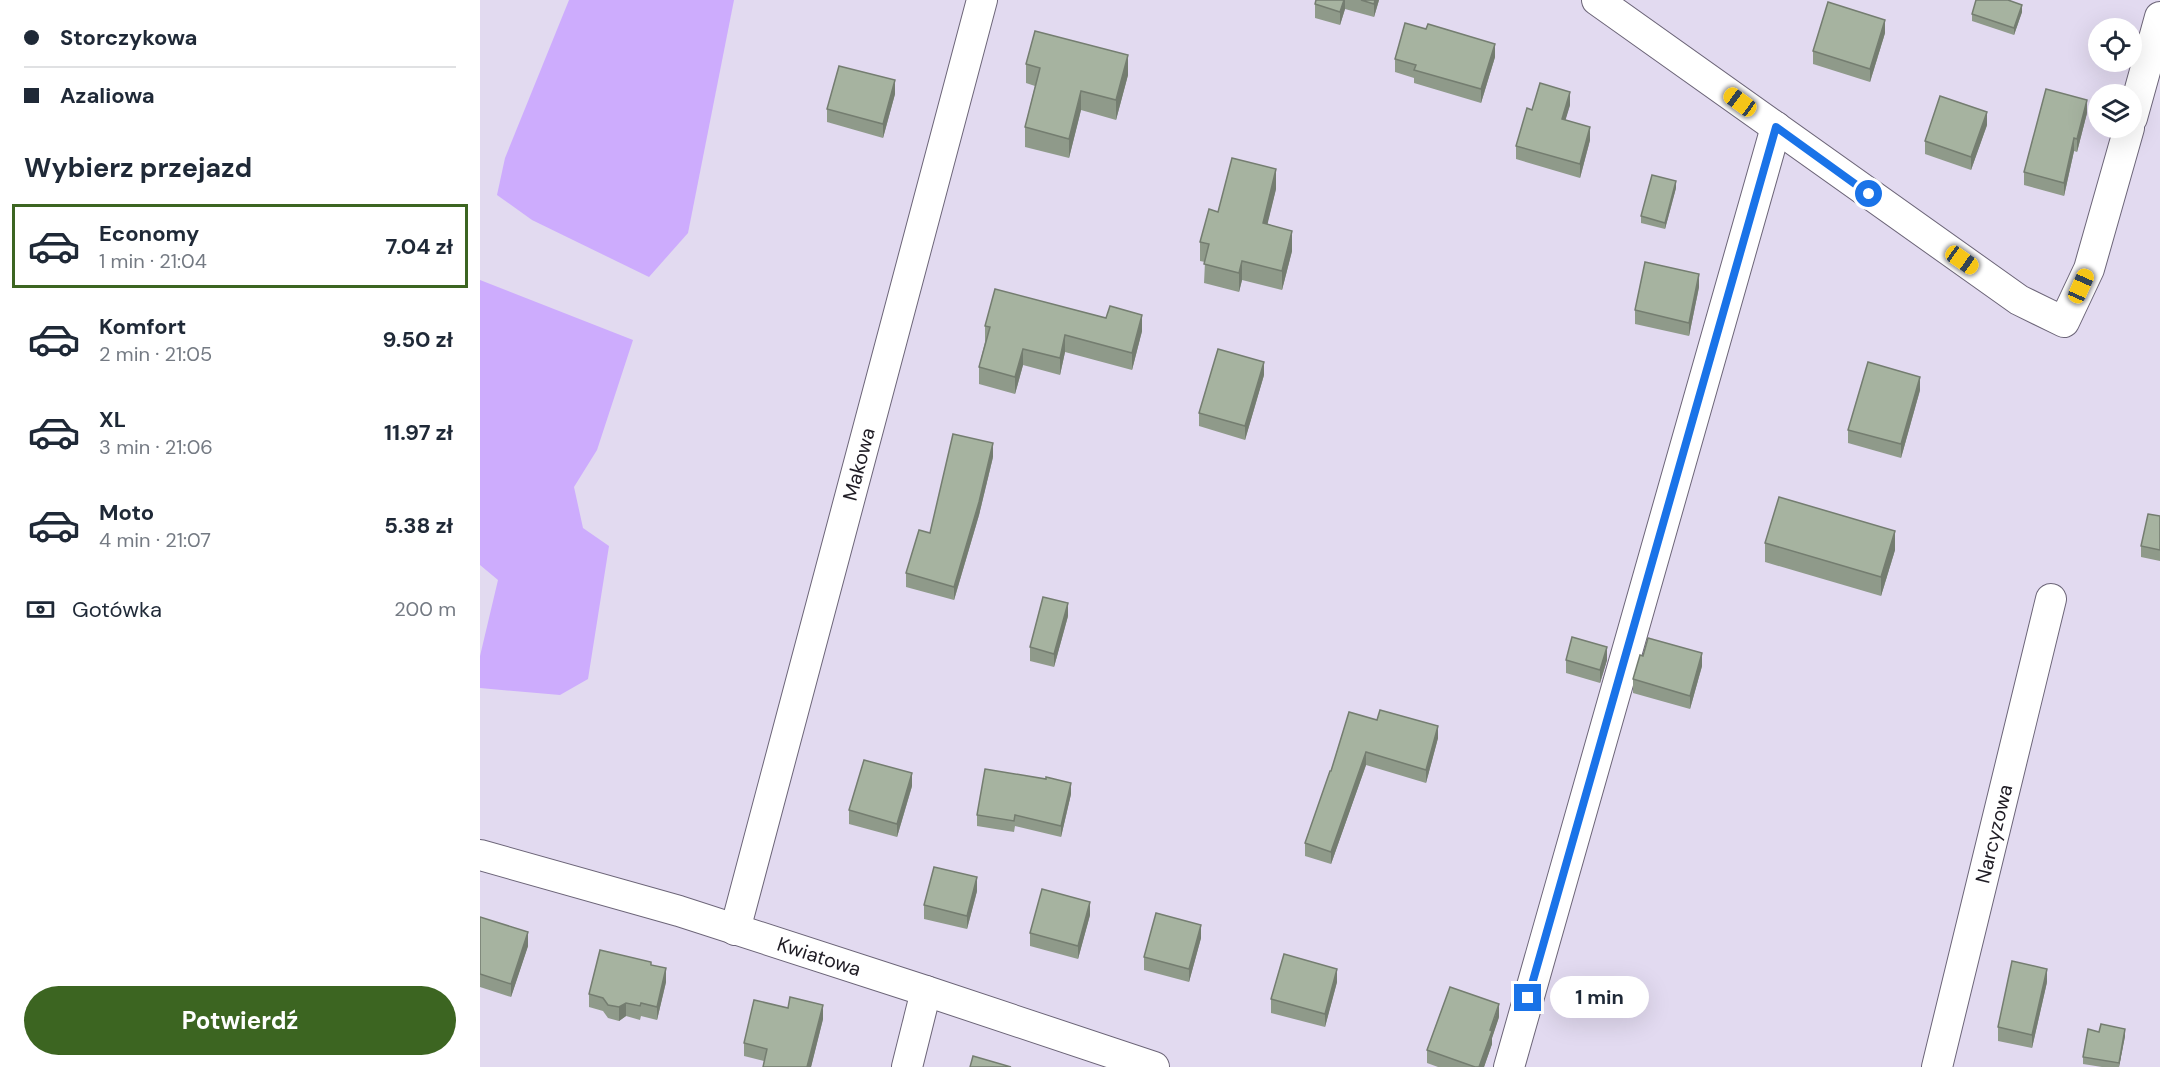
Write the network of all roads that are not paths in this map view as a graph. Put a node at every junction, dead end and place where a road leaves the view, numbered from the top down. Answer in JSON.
{"nodes":[{"id":1,"x":982,"y":0,"type":"edge"},
{"id":2,"x":1597,"y":0,"type":"edge"},
{"id":3,"x":2160,"y":17,"type":"edge"},
{"id":4,"x":2141,"y":84,"type":"edge"},
{"id":5,"x":1776,"y":127,"type":"junction"},
{"id":6,"x":2126,"y":138,"type":"edge"},
{"id":7,"x":2051,"y":599,"type":"dead end"},
{"id":8,"x":480,"y":855,"type":"edge"},
{"id":9,"x":735,"y":930,"type":"junction"},
{"id":10,"x":926,"y":991,"type":"junction"},
{"id":11,"x":907,"y":1067,"type":"edge"},
{"id":12,"x":1154,"y":1067,"type":"edge"},
{"id":13,"x":1509,"y":1067,"type":"edge"},
{"id":14,"x":1937,"y":1067,"type":"edge"}],
"edges":[{"from":1,"to":9,"type":"street","name":"Makowa"},
{"from":2,"to":5,"type":"street"},
{"from":3,"to":4,"type":"street"},
{"from":5,"to":6,"type":"street"},
{"from":5,"to":13,"type":"street"},
{"from":7,"to":14,"type":"street","name":"Narcyzowa"},
{"from":8,"to":9,"type":"street","name":"Kwiatowa"},
{"from":9,"to":10,"type":"street","name":"Kwiatowa"},
{"from":10,"to":11,"type":"street"},
{"from":10,"to":12,"type":"street","name":"Kwiatowa"}]}
